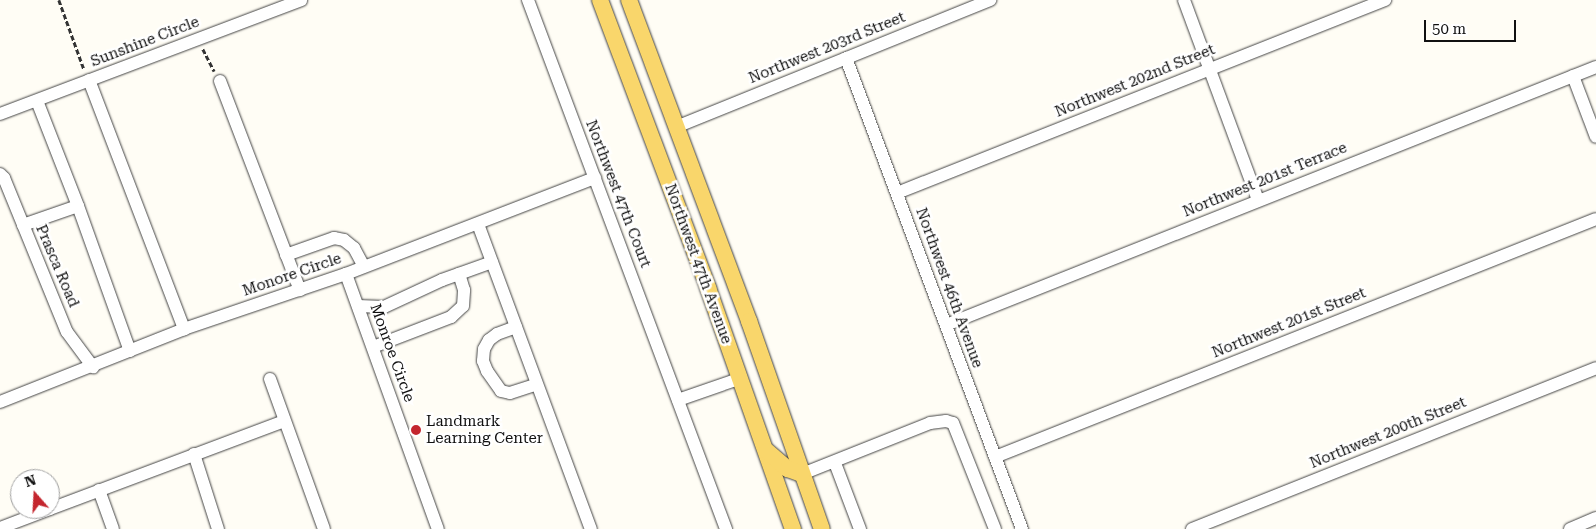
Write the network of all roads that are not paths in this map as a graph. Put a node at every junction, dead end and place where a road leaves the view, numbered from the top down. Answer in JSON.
{"nodes":[{"id":1,"x":301,"y":0,"type":"edge"},
{"id":2,"x":528,"y":0,"type":"edge"},
{"id":3,"x":600,"y":0,"type":"edge"},
{"id":4,"x":629,"y":0,"type":"edge"},
{"id":5,"x":990,"y":0,"type":"edge"},
{"id":6,"x":1184,"y":0,"type":"edge"},
{"id":7,"x":1385,"y":0,"type":"edge"},
{"id":8,"x":846,"y":58,"type":"junction"},
{"id":9,"x":1596,"y":67,"type":"edge"},
{"id":10,"x":1210,"y":69,"type":"junction"},
{"id":11,"x":1573,"y":76,"type":"junction"},
{"id":12,"x":89,"y":80,"type":"junction"},
{"id":13,"x":220,"y":81,"type":"road end"},
{"id":14,"x":37,"y":101,"type":"junction"},
{"id":15,"x":0,"y":114,"type":"edge"},
{"id":16,"x":676,"y":127,"type":"junction"},
{"id":17,"x":1596,"y":136,"type":"edge"},
{"id":18,"x":659,"y":157,"type":"junction"},
{"id":19,"x":0,"y":174,"type":"edge"},
{"id":20,"x":595,"y":178,"type":"junction"},
{"id":21,"x":897,"y":193,"type":"junction"},
{"id":22,"x":1258,"y":200,"type":"junction"},
{"id":23,"x":78,"y":206,"type":"junction"},
{"id":24,"x":1596,"y":219,"type":"edge"},
{"id":25,"x":478,"y":224,"type":"junction"},
{"id":26,"x":23,"y":226,"type":"junction"},
{"id":27,"x":286,"y":255,"type":"junction"},
{"id":28,"x":492,"y":262,"type":"junction"},
{"id":29,"x":364,"y":267,"type":"junction"},
{"id":30,"x":346,"y":274,"type":"junction"},
{"id":31,"x":459,"y":274,"type":"junction"},
{"id":32,"x":300,"y":290,"type":"junction"},
{"id":33,"x":358,"y":306,"type":"junction"},
{"id":34,"x":946,"y":325,"type":"junction"},
{"id":35,"x":516,"y":327,"type":"junction"},
{"id":36,"x":184,"y":329,"type":"junction"},
{"id":37,"x":373,"y":347,"type":"junction"},
{"id":38,"x":130,"y":351,"type":"junction"},
{"id":39,"x":93,"y":367,"type":"junction"},
{"id":40,"x":1596,"y":368,"type":"edge"},
{"id":41,"x":740,"y":378,"type":"junction"},
{"id":42,"x":270,"y":379,"type":"dead end"},
{"id":43,"x":537,"y":384,"type":"junction"},
{"id":44,"x":678,"y":400,"type":"junction"},
{"id":45,"x":0,"y":402,"type":"edge"},
{"id":46,"x":284,"y":421,"type":"junction"},
{"id":47,"x":765,"y":448,"type":"junction"},
{"id":48,"x":194,"y":454,"type":"junction"},
{"id":49,"x":995,"y":457,"type":"junction"},
{"id":50,"x":835,"y":463,"type":"junction"},
{"id":51,"x":802,"y":474,"type":"junction"},
{"id":52,"x":99,"y":490,"type":"junction"},
{"id":53,"x":60,"y":505,"type":"edge"},
{"id":54,"x":1596,"y":518,"type":"edge"},
{"id":55,"x":24,"y":519,"type":"edge"},
{"id":56,"x":0,"y":528,"type":"edge"},
{"id":57,"x":113,"y":529,"type":"edge"},
{"id":58,"x":218,"y":529,"type":"edge"},
{"id":59,"x":324,"y":529,"type":"edge"},
{"id":60,"x":438,"y":529,"type":"edge"},
{"id":61,"x":591,"y":529,"type":"edge"},
{"id":62,"x":726,"y":529,"type":"edge"},
{"id":63,"x":793,"y":529,"type":"edge"},
{"id":64,"x":822,"y":529,"type":"edge"},
{"id":65,"x":860,"y":529,"type":"edge"},
{"id":66,"x":995,"y":529,"type":"edge"},
{"id":67,"x":1022,"y":529,"type":"edge"},
{"id":68,"x":1192,"y":529,"type":"edge"},
{"id":69,"x":1570,"y":529,"type":"edge"}],
"edges":[{"from":1,"to":12,"type":"street","name":"Sunshine Circle"},
{"from":2,"to":20,"type":"street","name":"Northwest 47th Court"},
{"from":3,"to":18,"type":"main road","name":"Northwest 47th Avenue"},
{"from":4,"to":16,"type":"main road","name":"Northwest 47th Avenue"},
{"from":5,"to":8,"type":"street","name":"Northwest 203rd Street"},
{"from":6,"to":10,"type":"street"},
{"from":7,"to":10,"type":"street","name":"Northwest 202nd Street"},
{"from":8,"to":16,"type":"street","name":"Northwest 203rd Street"},
{"from":8,"to":21,"type":"street","name":"Northwest 46th Avenue"},
{"from":9,"to":11,"type":"street","name":"Northwest 201st Terrace"},
{"from":10,"to":21,"type":"street","name":"Northwest 202nd Street"},
{"from":10,"to":22,"type":"street"},
{"from":11,"to":17,"type":"street"},
{"from":11,"to":22,"type":"street","name":"Northwest 201st Terrace"},
{"from":12,"to":14,"type":"street","name":"Sunshine Circle"},
{"from":12,"to":36,"type":"street"},
{"from":13,"to":27,"type":"street"},
{"from":14,"to":15,"type":"street","name":"Sunshine Circle"},
{"from":14,"to":23,"type":"street"},
{"from":16,"to":18,"type":"main road"},
{"from":16,"to":51,"type":"main road","name":"Northwest 47th Avenue"},
{"from":18,"to":41,"type":"main road","name":"Northwest 47th Avenue"},
{"from":19,"to":26,"type":"street","name":"Prasca Road"},
{"from":20,"to":25,"type":"street","name":"Monore Circle"},
{"from":20,"to":44,"type":"street","name":"Northwest 47th Court"},
{"from":21,"to":34,"type":"street","name":"Northwest 46th Avenue"},
{"from":22,"to":34,"type":"street","name":"Northwest 201st Terrace"},
{"from":23,"to":26,"type":"street"},
{"from":23,"to":38,"type":"street"},
{"from":24,"to":49,"type":"street","name":"Northwest 201st Street"},
{"from":25,"to":28,"type":"street"},
{"from":25,"to":29,"type":"street","name":"Monore Circle"},
{"from":26,"to":39,"type":"street","name":"Prasca Road"},
{"from":27,"to":29,"type":"street"},
{"from":27,"to":32,"type":"street"},
{"from":28,"to":31,"type":"street"},
{"from":28,"to":35,"type":"street"},
{"from":29,"to":30,"type":"street","name":"Monore Circle"},
{"from":30,"to":32,"type":"street","name":"Monore Circle"},
{"from":30,"to":33,"type":"street","name":"Monroe Circle"},
{"from":31,"to":33,"type":"street"},
{"from":31,"to":37,"type":"street"},
{"from":32,"to":36,"type":"street","name":"Monore Circle"},
{"from":33,"to":37,"type":"street","name":"Monroe Circle"},
{"from":34,"to":49,"type":"street","name":"Northwest 46th Avenue"},
{"from":35,"to":43,"type":"street"},
{"from":35,"to":43,"type":"street"},
{"from":36,"to":38,"type":"street","name":"Monore Circle"},
{"from":37,"to":60,"type":"street","name":"Monroe Circle"},
{"from":38,"to":39,"type":"street","name":"Monore Circle"},
{"from":39,"to":45,"type":"street","name":"Monore Circle"},
{"from":40,"to":68,"type":"street","name":"Northwest 200th Street"},
{"from":41,"to":44,"type":"street"},
{"from":41,"to":47,"type":"main road","name":"Northwest 47th Avenue"},
{"from":42,"to":46,"type":"street"},
{"from":43,"to":61,"type":"street"},
{"from":44,"to":62,"type":"street","name":"Northwest 47th Court"},
{"from":46,"to":48,"type":"street"},
{"from":46,"to":59,"type":"street"},
{"from":47,"to":51,"type":"main road"},
{"from":47,"to":63,"type":"main road","name":"Northwest 47th Avenue"},
{"from":48,"to":52,"type":"street"},
{"from":48,"to":58,"type":"street"},
{"from":49,"to":67,"type":"street","name":"Northwest 46th Avenue"},
{"from":50,"to":51,"type":"street"},
{"from":50,"to":65,"type":"street"},
{"from":50,"to":66,"type":"street"},
{"from":51,"to":64,"type":"main road","name":"Northwest 47th Avenue"},
{"from":52,"to":53,"type":"street"},
{"from":52,"to":57,"type":"street"},
{"from":54,"to":69,"type":"street"},
{"from":55,"to":56,"type":"street"}]}
